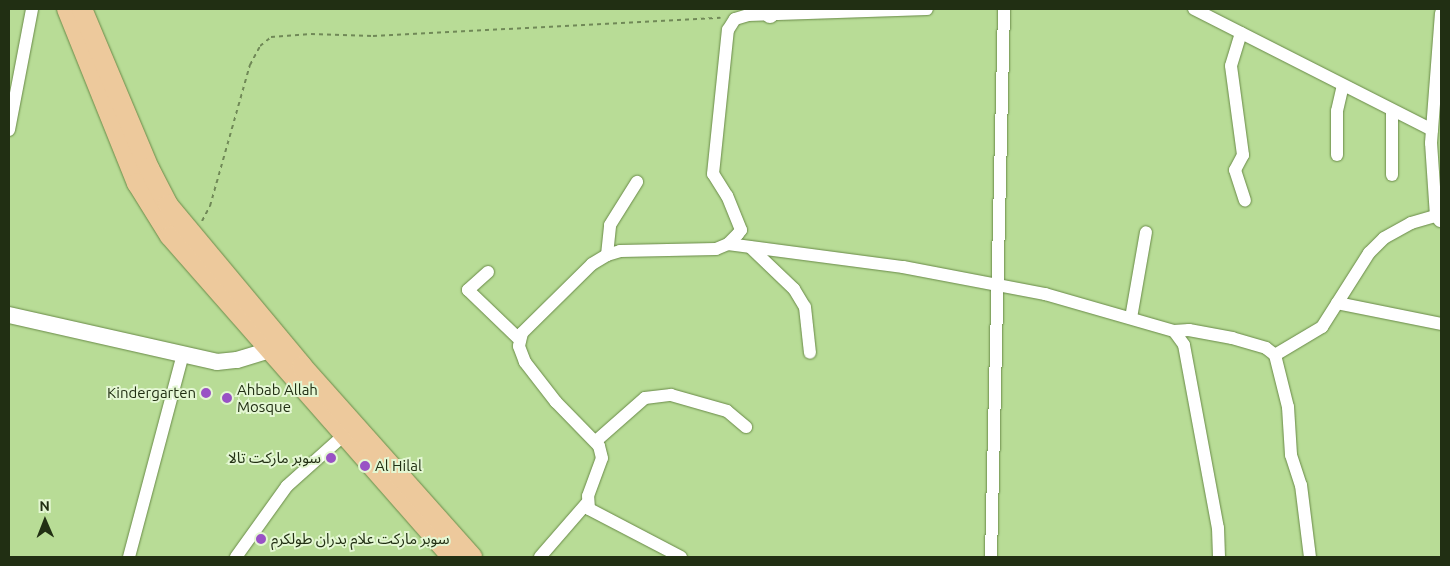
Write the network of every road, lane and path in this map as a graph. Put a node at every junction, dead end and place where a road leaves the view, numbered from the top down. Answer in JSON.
{"nodes":[{"id":1,"x":32,"y":9,"type":"edge"},
{"id":2,"x":67,"y":9,"type":"edge"},
{"id":3,"x":82,"y":9,"type":"edge"},
{"id":4,"x":927,"y":9,"type":"edge"},
{"id":5,"x":1004,"y":9,"type":"edge"},
{"id":6,"x":1194,"y":9,"type":"edge"},
{"id":7,"x":770,"y":12,"type":"edge"},
{"id":8,"x":738,"y":13,"type":"edge"},
{"id":9,"x":1441,"y":14,"type":"edge"},
{"id":10,"x":1241,"y":33,"type":"junction"},
{"id":11,"x":1439,"y":63,"type":"edge"},
{"id":12,"x":1343,"y":86,"type":"junction"},
{"id":13,"x":1392,"y":111,"type":"junction"},
{"id":14,"x":9,"y":130,"type":"edge"},
{"id":15,"x":1432,"y":130,"type":"junction"},
{"id":16,"x":1337,"y":155,"type":"dead end"},
{"id":17,"x":1392,"y":175,"type":"dead end"},
{"id":18,"x":637,"y":182,"type":"dead end"},
{"id":19,"x":1245,"y":200,"type":"dead end"},
{"id":20,"x":1438,"y":219,"type":"edge"},
{"id":21,"x":190,"y":232,"type":"junction"},
{"id":22,"x":1146,"y":232,"type":"dead end"},
{"id":23,"x":728,"y":244,"type":"junction"},
{"id":24,"x":750,"y":247,"type":"junction"},
{"id":25,"x":607,"y":254,"type":"junction"},
{"id":26,"x":488,"y":272,"type":"dead end"},
{"id":27,"x":998,"y":286,"type":"junction"},
{"id":28,"x":1337,"y":303,"type":"junction"},
{"id":29,"x":9,"y":314,"type":"edge"},
{"id":30,"x":1131,"y":318,"type":"junction"},
{"id":31,"x":1441,"y":324,"type":"edge"},
{"id":32,"x":1174,"y":331,"type":"junction"},
{"id":33,"x":520,"y":340,"type":"junction"},
{"id":34,"x":270,"y":350,"type":"junction"},
{"id":35,"x":810,"y":353,"type":"dead end"},
{"id":36,"x":183,"y":354,"type":"junction"},
{"id":37,"x":1275,"y":355,"type":"junction"},
{"id":38,"x":746,"y":427,"type":"dead end"},
{"id":39,"x":343,"y":436,"type":"junction"},
{"id":40,"x":596,"y":441,"type":"junction"},
{"id":41,"x":587,"y":504,"type":"junction"},
{"id":42,"x":129,"y":557,"type":"edge"},
{"id":43,"x":236,"y":557,"type":"edge"},
{"id":44,"x":452,"y":557,"type":"edge"},
{"id":45,"x":472,"y":557,"type":"edge"},
{"id":46,"x":540,"y":557,"type":"edge"},
{"id":47,"x":681,"y":557,"type":"edge"},
{"id":48,"x":991,"y":557,"type":"edge"},
{"id":49,"x":1219,"y":557,"type":"edge"},
{"id":50,"x":1310,"y":557,"type":"edge"}],
"edges":[{"from":1,"to":14,"type":"street"},
{"from":2,"to":34,"type":"main road"},
{"from":3,"to":21,"type":"main road"},
{"from":4,"to":7,"type":"street"},
{"from":5,"to":27,"type":"street"},
{"from":6,"to":10,"type":"street"},
{"from":7,"to":8,"type":"street"},
{"from":8,"to":21,"type":"path"},
{"from":8,"to":23,"type":"street"},
{"from":9,"to":11,"type":"street"},
{"from":10,"to":12,"type":"street"},
{"from":10,"to":19,"type":"street"},
{"from":11,"to":15,"type":"street"},
{"from":12,"to":13,"type":"street"},
{"from":12,"to":16,"type":"street"},
{"from":13,"to":15,"type":"street"},
{"from":13,"to":17,"type":"street"},
{"from":15,"to":20,"type":"street"},
{"from":18,"to":25,"type":"street"},
{"from":20,"to":28,"type":"street"},
{"from":21,"to":45,"type":"main road"},
{"from":22,"to":30,"type":"street"},
{"from":23,"to":24,"type":"street"},
{"from":23,"to":25,"type":"street"},
{"from":24,"to":27,"type":"street"},
{"from":24,"to":35,"type":"street"},
{"from":25,"to":33,"type":"street"},
{"from":26,"to":33,"type":"street"},
{"from":27,"to":30,"type":"street"},
{"from":27,"to":48,"type":"street"},
{"from":28,"to":31,"type":"street"},
{"from":28,"to":37,"type":"street"},
{"from":29,"to":36,"type":"street"},
{"from":30,"to":32,"type":"street"},
{"from":32,"to":37,"type":"street"},
{"from":32,"to":49,"type":"street"},
{"from":33,"to":40,"type":"street"},
{"from":34,"to":36,"type":"street"},
{"from":34,"to":39,"type":"main road"},
{"from":36,"to":42,"type":"street"},
{"from":37,"to":50,"type":"street"},
{"from":38,"to":40,"type":"street"},
{"from":39,"to":43,"type":"street"},
{"from":39,"to":44,"type":"main road"},
{"from":40,"to":41,"type":"street"},
{"from":41,"to":46,"type":"street"},
{"from":41,"to":47,"type":"street"}]}
